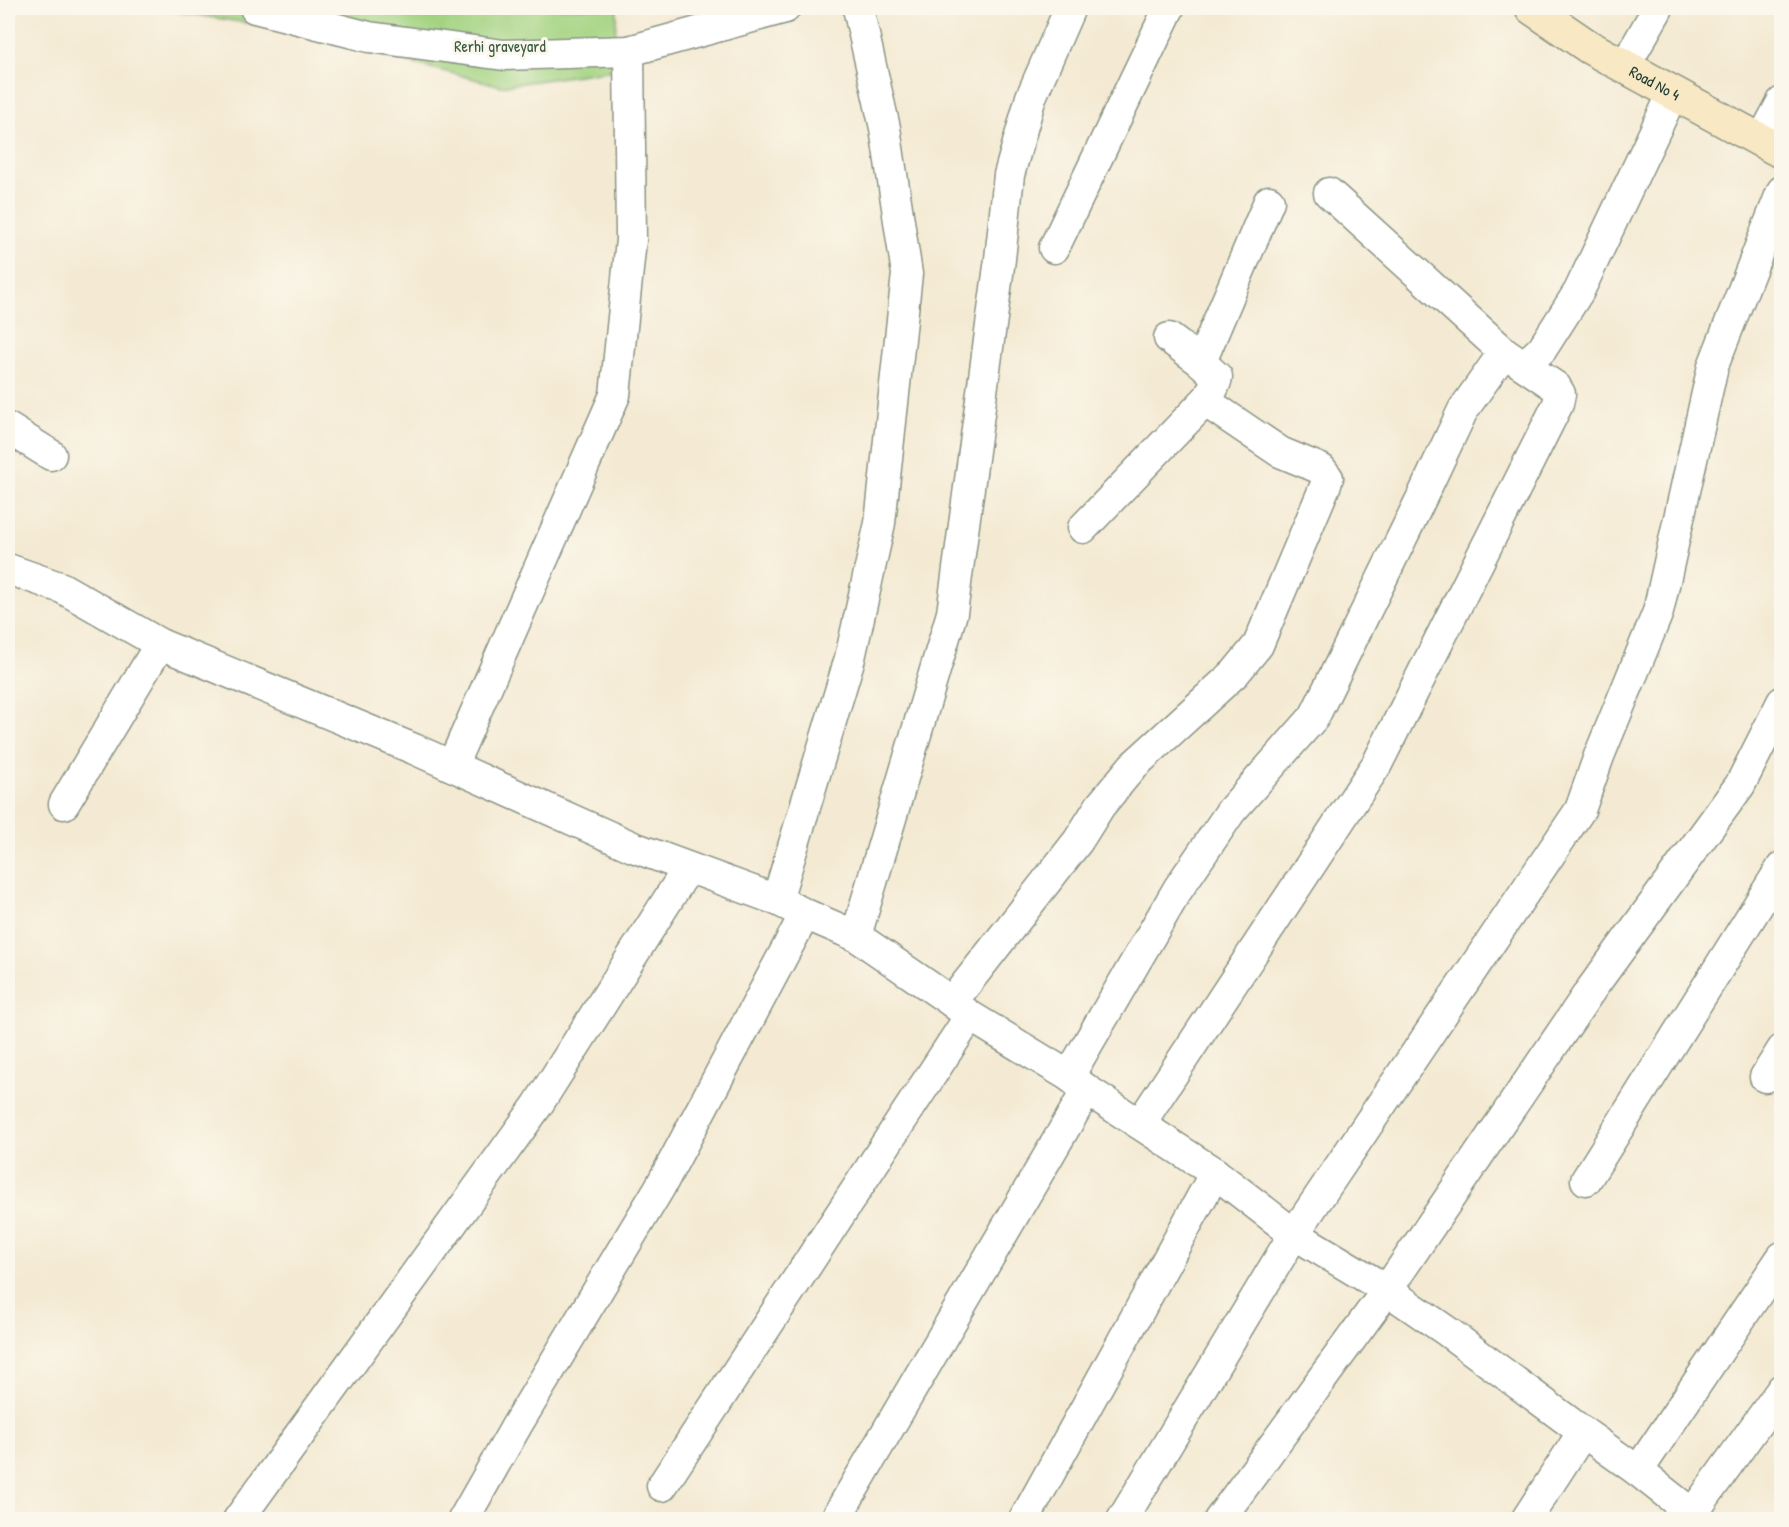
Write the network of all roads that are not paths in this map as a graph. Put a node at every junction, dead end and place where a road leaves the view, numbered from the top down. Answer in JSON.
{"nodes":[{"id":1,"x":255,"y":8,"type":"edge"},
{"id":2,"x":785,"y":8,"type":"edge"},
{"id":3,"x":858,"y":8,"type":"edge"},
{"id":4,"x":1070,"y":8,"type":"edge"},
{"id":5,"x":1168,"y":8,"type":"edge"},
{"id":6,"x":1532,"y":8,"type":"edge"},
{"id":7,"x":1658,"y":8,"type":"edge"},
{"id":8,"x":629,"y":51,"type":"junction"},
{"id":9,"x":1625,"y":66,"type":"junction"},
{"id":10,"x":1673,"y":93,"type":"junction"},
{"id":11,"x":1782,"y":102,"type":"edge"},
{"id":12,"x":1771,"y":146,"type":"edge"},
{"id":13,"x":1782,"y":191,"type":"edge"},
{"id":14,"x":1329,"y":193,"type":"dead end"},
{"id":15,"x":1269,"y":201,"type":"dead end"},
{"id":16,"x":1054,"y":248,"type":"dead end"},
{"id":17,"x":1169,"y":338,"type":"dead end"},
{"id":18,"x":1514,"y":358,"type":"junction"},
{"id":19,"x":1201,"y":362,"type":"junction"},
{"id":20,"x":1209,"y":397,"type":"junction"},
{"id":21,"x":8,"y":428,"type":"edge"},
{"id":22,"x":51,"y":455,"type":"dead end"},
{"id":23,"x":1083,"y":528,"type":"dead end"},
{"id":24,"x":8,"y":569,"type":"edge"},
{"id":25,"x":160,"y":644,"type":"junction"},
{"id":26,"x":1782,"y":702,"type":"edge"},
{"id":27,"x":452,"y":766,"type":"junction"},
{"id":28,"x":64,"y":804,"type":"dead end"},
{"id":29,"x":1782,"y":867,"type":"edge"},
{"id":30,"x":688,"y":868,"type":"junction"},
{"id":31,"x":777,"y":900,"type":"junction"},
{"id":32,"x":805,"y":914,"type":"junction"},
{"id":33,"x":856,"y":936,"type":"junction"},
{"id":34,"x":961,"y":1009,"type":"junction"},
{"id":35,"x":1782,"y":1050,"type":"edge"},
{"id":36,"x":1765,"y":1077,"type":"dead end"},
{"id":37,"x":1078,"y":1083,"type":"junction"},
{"id":38,"x":1140,"y":1124,"type":"junction"},
{"id":39,"x":1215,"y":1173,"type":"junction"},
{"id":40,"x":1586,"y":1180,"type":"dead end"},
{"id":41,"x":1293,"y":1234,"type":"junction"},
{"id":42,"x":1782,"y":1257,"type":"edge"},
{"id":43,"x":1387,"y":1290,"type":"junction"},
{"id":44,"x":1782,"y":1389,"type":"edge"},
{"id":45,"x":1583,"y":1432,"type":"junction"},
{"id":46,"x":1638,"y":1471,"type":"junction"},
{"id":47,"x":662,"y":1486,"type":"dead end"},
{"id":48,"x":1693,"y":1517,"type":"edge"},
{"id":49,"x":238,"y":1520,"type":"edge"},
{"id":50,"x":463,"y":1520,"type":"edge"},
{"id":51,"x":835,"y":1520,"type":"edge"},
{"id":52,"x":1024,"y":1520,"type":"edge"},
{"id":53,"x":1122,"y":1520,"type":"edge"},
{"id":54,"x":1219,"y":1520,"type":"edge"},
{"id":55,"x":1526,"y":1520,"type":"edge"}],
"edges":[{"from":1,"to":8,"type":"street"},
{"from":2,"to":8,"type":"street"},
{"from":3,"to":31,"type":"street"},
{"from":4,"to":33,"type":"street"},
{"from":5,"to":16,"type":"street"},
{"from":6,"to":9,"type":"street","name":"Road No 4"},
{"from":7,"to":9,"type":"street"},
{"from":8,"to":27,"type":"street"},
{"from":9,"to":10,"type":"street","name":"Road No 4"},
{"from":10,"to":12,"type":"street","name":"Road No 4"},
{"from":10,"to":18,"type":"street"},
{"from":11,"to":12,"type":"street"},
{"from":13,"to":41,"type":"street"},
{"from":14,"to":18,"type":"street"},
{"from":15,"to":19,"type":"street"},
{"from":17,"to":19,"type":"street"},
{"from":18,"to":37,"type":"street"},
{"from":18,"to":38,"type":"street"},
{"from":19,"to":20,"type":"street"},
{"from":20,"to":23,"type":"street"},
{"from":20,"to":34,"type":"street"},
{"from":21,"to":22,"type":"street"},
{"from":24,"to":25,"type":"street"},
{"from":25,"to":27,"type":"street"},
{"from":25,"to":28,"type":"street"},
{"from":26,"to":43,"type":"street"},
{"from":27,"to":30,"type":"street"},
{"from":29,"to":40,"type":"street"},
{"from":30,"to":31,"type":"street"},
{"from":30,"to":49,"type":"street"},
{"from":31,"to":32,"type":"street"},
{"from":32,"to":33,"type":"street"},
{"from":32,"to":50,"type":"street"},
{"from":33,"to":34,"type":"street"},
{"from":34,"to":37,"type":"street"},
{"from":34,"to":47,"type":"street"},
{"from":35,"to":36,"type":"street"},
{"from":37,"to":38,"type":"street"},
{"from":37,"to":51,"type":"street"},
{"from":38,"to":39,"type":"street"},
{"from":39,"to":41,"type":"street"},
{"from":39,"to":52,"type":"street"},
{"from":41,"to":43,"type":"street"},
{"from":41,"to":53,"type":"street"},
{"from":42,"to":46,"type":"street"},
{"from":43,"to":45,"type":"street"},
{"from":43,"to":54,"type":"street"},
{"from":44,"to":48,"type":"street"},
{"from":45,"to":46,"type":"street"},
{"from":45,"to":55,"type":"street"},
{"from":46,"to":48,"type":"street"}]}
